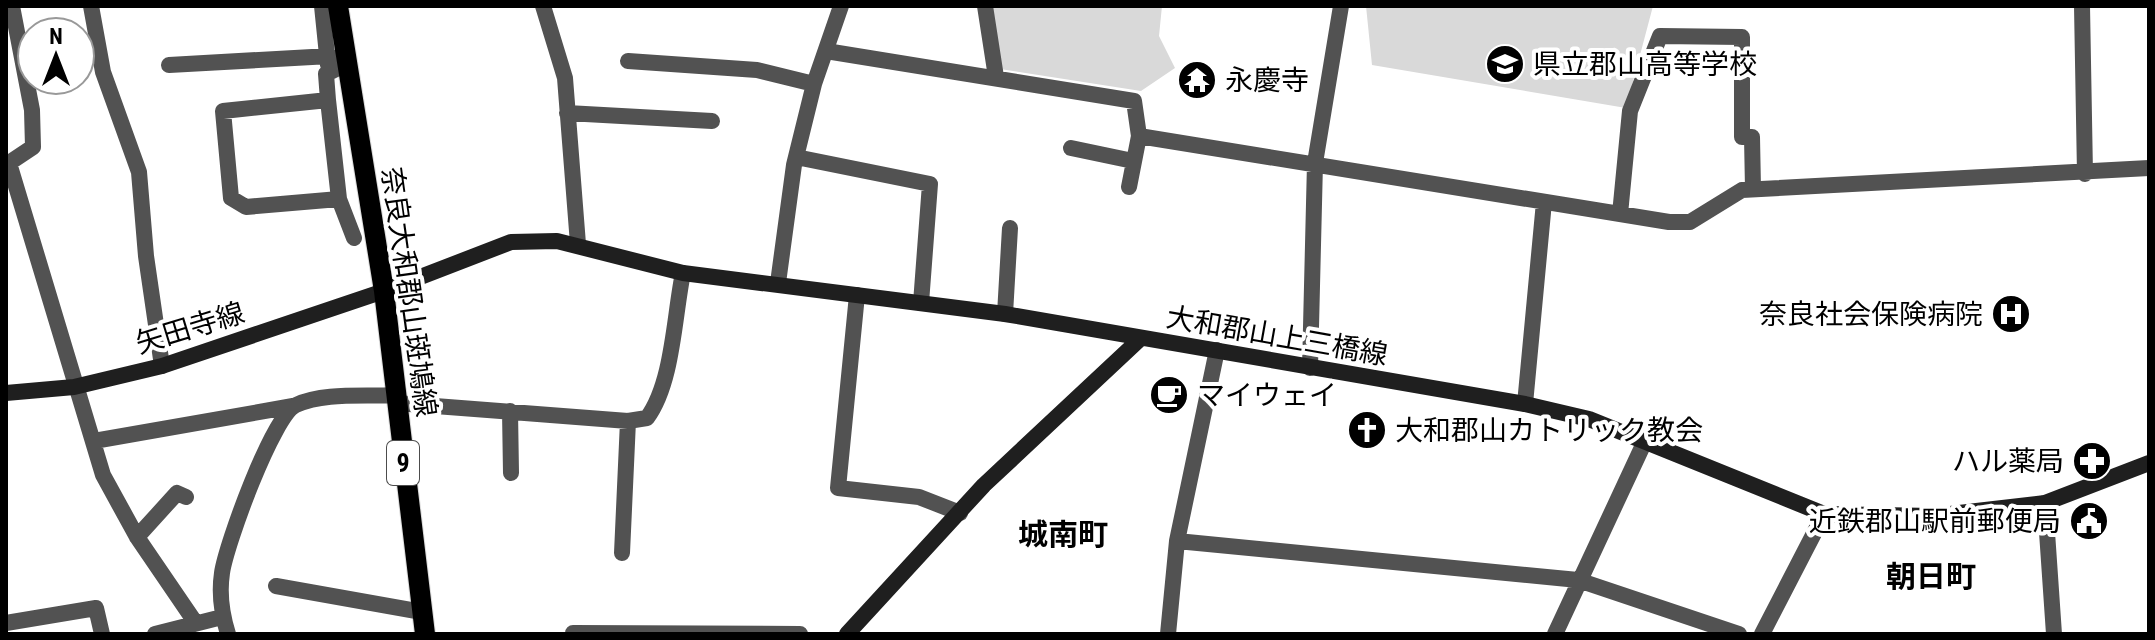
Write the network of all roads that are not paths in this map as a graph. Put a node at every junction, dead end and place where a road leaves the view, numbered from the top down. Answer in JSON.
{"nodes":[{"id":1,"x":12,"y":6,"type":"edge"},
{"id":2,"x":91,"y":6,"type":"edge"},
{"id":3,"x":322,"y":6,"type":"edge"},
{"id":4,"x":338,"y":6,"type":"edge"},
{"id":5,"x":543,"y":6,"type":"edge"},
{"id":6,"x":841,"y":6,"type":"edge"},
{"id":7,"x":985,"y":6,"type":"edge"},
{"id":8,"x":1341,"y":6,"type":"edge"},
{"id":9,"x":2082,"y":6,"type":"edge"},
{"id":10,"x":826,"y":51,"type":"junction"},
{"id":11,"x":338,"y":60,"type":"junction"},
{"id":12,"x":628,"y":61,"type":"dead end"},
{"id":13,"x":169,"y":65,"type":"dead end"},
{"id":14,"x":996,"y":77,"type":"junction"},
{"id":15,"x":814,"y":84,"type":"junction"},
{"id":16,"x":328,"y":100,"type":"junction"},
{"id":17,"x":567,"y":113,"type":"junction"},
{"id":18,"x":712,"y":121,"type":"dead end"},
{"id":19,"x":1139,"y":136,"type":"junction"},
{"id":20,"x":1071,"y":148,"type":"dead end"},
{"id":21,"x":796,"y":157,"type":"junction"},
{"id":22,"x":1133,"y":161,"type":"junction"},
{"id":23,"x":1315,"y":163,"type":"junction"},
{"id":24,"x":2149,"y":168,"type":"edge"},
{"id":25,"x":2085,"y":174,"type":"junction"},
{"id":26,"x":1129,"y":187,"type":"dead end"},
{"id":27,"x":1753,"y":189,"type":"junction"},
{"id":28,"x":339,"y":199,"type":"junction"},
{"id":29,"x":1544,"y":202,"type":"junction"},
{"id":30,"x":1620,"y":214,"type":"junction"},
{"id":31,"x":1010,"y":228,"type":"dead end"},
{"id":32,"x":354,"y":238,"type":"dead end"},
{"id":33,"x":578,"y":244,"type":"junction"},
{"id":34,"x":683,"y":273,"type":"junction"},
{"id":35,"x":778,"y":283,"type":"junction"},
{"id":36,"x":384,"y":291,"type":"junction"},
{"id":37,"x":857,"y":295,"type":"junction"},
{"id":38,"x":921,"y":303,"type":"junction"},
{"id":39,"x":1005,"y":314,"type":"junction"},
{"id":40,"x":1140,"y":339,"type":"junction"},
{"id":41,"x":1217,"y":350,"type":"junction"},
{"id":42,"x":162,"y":366,"type":"junction"},
{"id":43,"x":1310,"y":368,"type":"junction"},
{"id":44,"x":74,"y":387,"type":"junction"},
{"id":45,"x":6,"y":393,"type":"edge"},
{"id":46,"x":395,"y":399,"type":"junction"},
{"id":47,"x":1525,"y":404,"type":"junction"},
{"id":48,"x":293,"y":406,"type":"junction"},
{"id":49,"x":510,"y":411,"type":"junction"},
{"id":50,"x":628,"y":421,"type":"junction"},
{"id":51,"x":94,"y":441,"type":"junction"},
{"id":52,"x":1645,"y":441,"type":"junction"},
{"id":53,"x":2149,"y":463,"type":"edge"},
{"id":54,"x":511,"y":473,"type":"dead end"},
{"id":55,"x":186,"y":497,"type":"dead end"},
{"id":56,"x":2045,"y":503,"type":"junction"},
{"id":57,"x":960,"y":513,"type":"junction"},
{"id":58,"x":1824,"y":514,"type":"junction"},
{"id":59,"x":137,"y":537,"type":"junction"},
{"id":60,"x":1177,"y":541,"type":"junction"},
{"id":61,"x":622,"y":553,"type":"dead end"},
{"id":62,"x":1578,"y":580,"type":"junction"},
{"id":63,"x":276,"y":586,"type":"dead end"},
{"id":64,"x":422,"y":612,"type":"junction"},
{"id":65,"x":222,"y":617,"type":"junction"},
{"id":66,"x":195,"y":622,"type":"junction"},
{"id":67,"x":6,"y":623,"type":"edge"},
{"id":68,"x":573,"y":633,"type":"edge"},
{"id":69,"x":102,"y":634,"type":"edge"},
{"id":70,"x":155,"y":634,"type":"edge"},
{"id":71,"x":228,"y":634,"type":"edge"},
{"id":72,"x":425,"y":634,"type":"edge"},
{"id":73,"x":800,"y":634,"type":"edge"},
{"id":74,"x":847,"y":634,"type":"edge"},
{"id":75,"x":1168,"y":634,"type":"edge"},
{"id":76,"x":1555,"y":634,"type":"edge"},
{"id":77,"x":1739,"y":634,"type":"edge"},
{"id":78,"x":1762,"y":634,"type":"edge"},
{"id":79,"x":2054,"y":634,"type":"edge"}],
"edges":[{"from":1,"to":44,"type":"street"},
{"from":2,"to":42,"type":"street"},
{"from":3,"to":11,"type":"street"},
{"from":4,"to":11,"type":"main road","name":"奈良大和郡山斑鳩線","number":"9"},
{"from":5,"to":17,"type":"street"},
{"from":6,"to":10,"type":"street"},
{"from":7,"to":14,"type":"street"},
{"from":8,"to":23,"type":"street"},
{"from":9,"to":25,"type":"street"},
{"from":10,"to":14,"type":"street"},
{"from":10,"to":15,"type":"street"},
{"from":11,"to":13,"type":"street"},
{"from":11,"to":16,"type":"street"},
{"from":11,"to":36,"type":"main road","name":"奈良大和郡山斑鳩線","number":"9"},
{"from":12,"to":15,"type":"street"},
{"from":14,"to":19,"type":"street"},
{"from":15,"to":21,"type":"street"},
{"from":16,"to":28,"type":"street"},
{"from":16,"to":28,"type":"street"},
{"from":17,"to":18,"type":"street"},
{"from":17,"to":33,"type":"street"},
{"from":19,"to":22,"type":"street"},
{"from":19,"to":23,"type":"street"},
{"from":20,"to":22,"type":"street"},
{"from":21,"to":35,"type":"street"},
{"from":21,"to":38,"type":"street"},
{"from":22,"to":26,"type":"street"},
{"from":23,"to":29,"type":"street"},
{"from":23,"to":43,"type":"street"},
{"from":24,"to":25,"type":"street"},
{"from":25,"to":27,"type":"street"},
{"from":27,"to":30,"type":"street"},
{"from":27,"to":30,"type":"street"},
{"from":28,"to":32,"type":"street"},
{"from":29,"to":30,"type":"street"},
{"from":29,"to":47,"type":"street"},
{"from":31,"to":39,"type":"street"},
{"from":33,"to":34,"type":"main road","name":"大和郡山上三橋線"},
{"from":33,"to":36,"type":"main road","name":"大和郡山上三橋線"},
{"from":34,"to":35,"type":"main road","name":"大和郡山上三橋線"},
{"from":34,"to":50,"type":"street"},
{"from":35,"to":37,"type":"main road","name":"大和郡山上三橋線"},
{"from":36,"to":42,"type":"main road","name":"矢田寺線"},
{"from":36,"to":46,"type":"main road","name":"奈良大和郡山斑鳩線","number":"9"},
{"from":37,"to":38,"type":"main road","name":"大和郡山上三橋線"},
{"from":37,"to":57,"type":"street"},
{"from":38,"to":39,"type":"main road","name":"大和郡山上三橋線"},
{"from":39,"to":40,"type":"main road","name":"大和郡山上三橋線"},
{"from":40,"to":41,"type":"main road","name":"大和郡山上三橋線"},
{"from":40,"to":57,"type":"main road"},
{"from":41,"to":43,"type":"main road","name":"大和郡山上三橋線"},
{"from":41,"to":60,"type":"street"},
{"from":42,"to":44,"type":"main road","name":"矢田寺線"},
{"from":43,"to":47,"type":"main road","name":"大和郡山上三橋線"},
{"from":44,"to":45,"type":"main road","name":"矢田寺線"},
{"from":44,"to":51,"type":"street"},
{"from":46,"to":48,"type":"street"},
{"from":46,"to":49,"type":"street"},
{"from":46,"to":64,"type":"main road","name":"奈良大和郡山斑鳩線","number":"9"},
{"from":47,"to":52,"type":"main road","name":"大和郡山上三橋線"},
{"from":48,"to":51,"type":"street"},
{"from":48,"to":65,"type":"street"},
{"from":49,"to":50,"type":"street"},
{"from":49,"to":54,"type":"street"},
{"from":50,"to":61,"type":"street"},
{"from":51,"to":59,"type":"street"},
{"from":52,"to":58,"type":"main road","name":"大和郡山上三橋線"},
{"from":52,"to":62,"type":"street"},
{"from":53,"to":56,"type":"main road","name":"大和郡山上三橋線"},
{"from":55,"to":59,"type":"street"},
{"from":56,"to":58,"type":"main road","name":"大和郡山上三橋線"},
{"from":56,"to":79,"type":"street"},
{"from":57,"to":74,"type":"main road"},
{"from":58,"to":78,"type":"street"},
{"from":59,"to":66,"type":"street"},
{"from":60,"to":62,"type":"street"},
{"from":60,"to":75,"type":"street"},
{"from":62,"to":76,"type":"street"},
{"from":62,"to":77,"type":"street"},
{"from":63,"to":64,"type":"street"},
{"from":64,"to":72,"type":"main road","name":"奈良大和郡山斑鳩線","number":"9"},
{"from":65,"to":66,"type":"street"},
{"from":65,"to":71,"type":"street"},
{"from":66,"to":70,"type":"street"},
{"from":67,"to":69,"type":"street"},
{"from":68,"to":73,"type":"street"}]}
